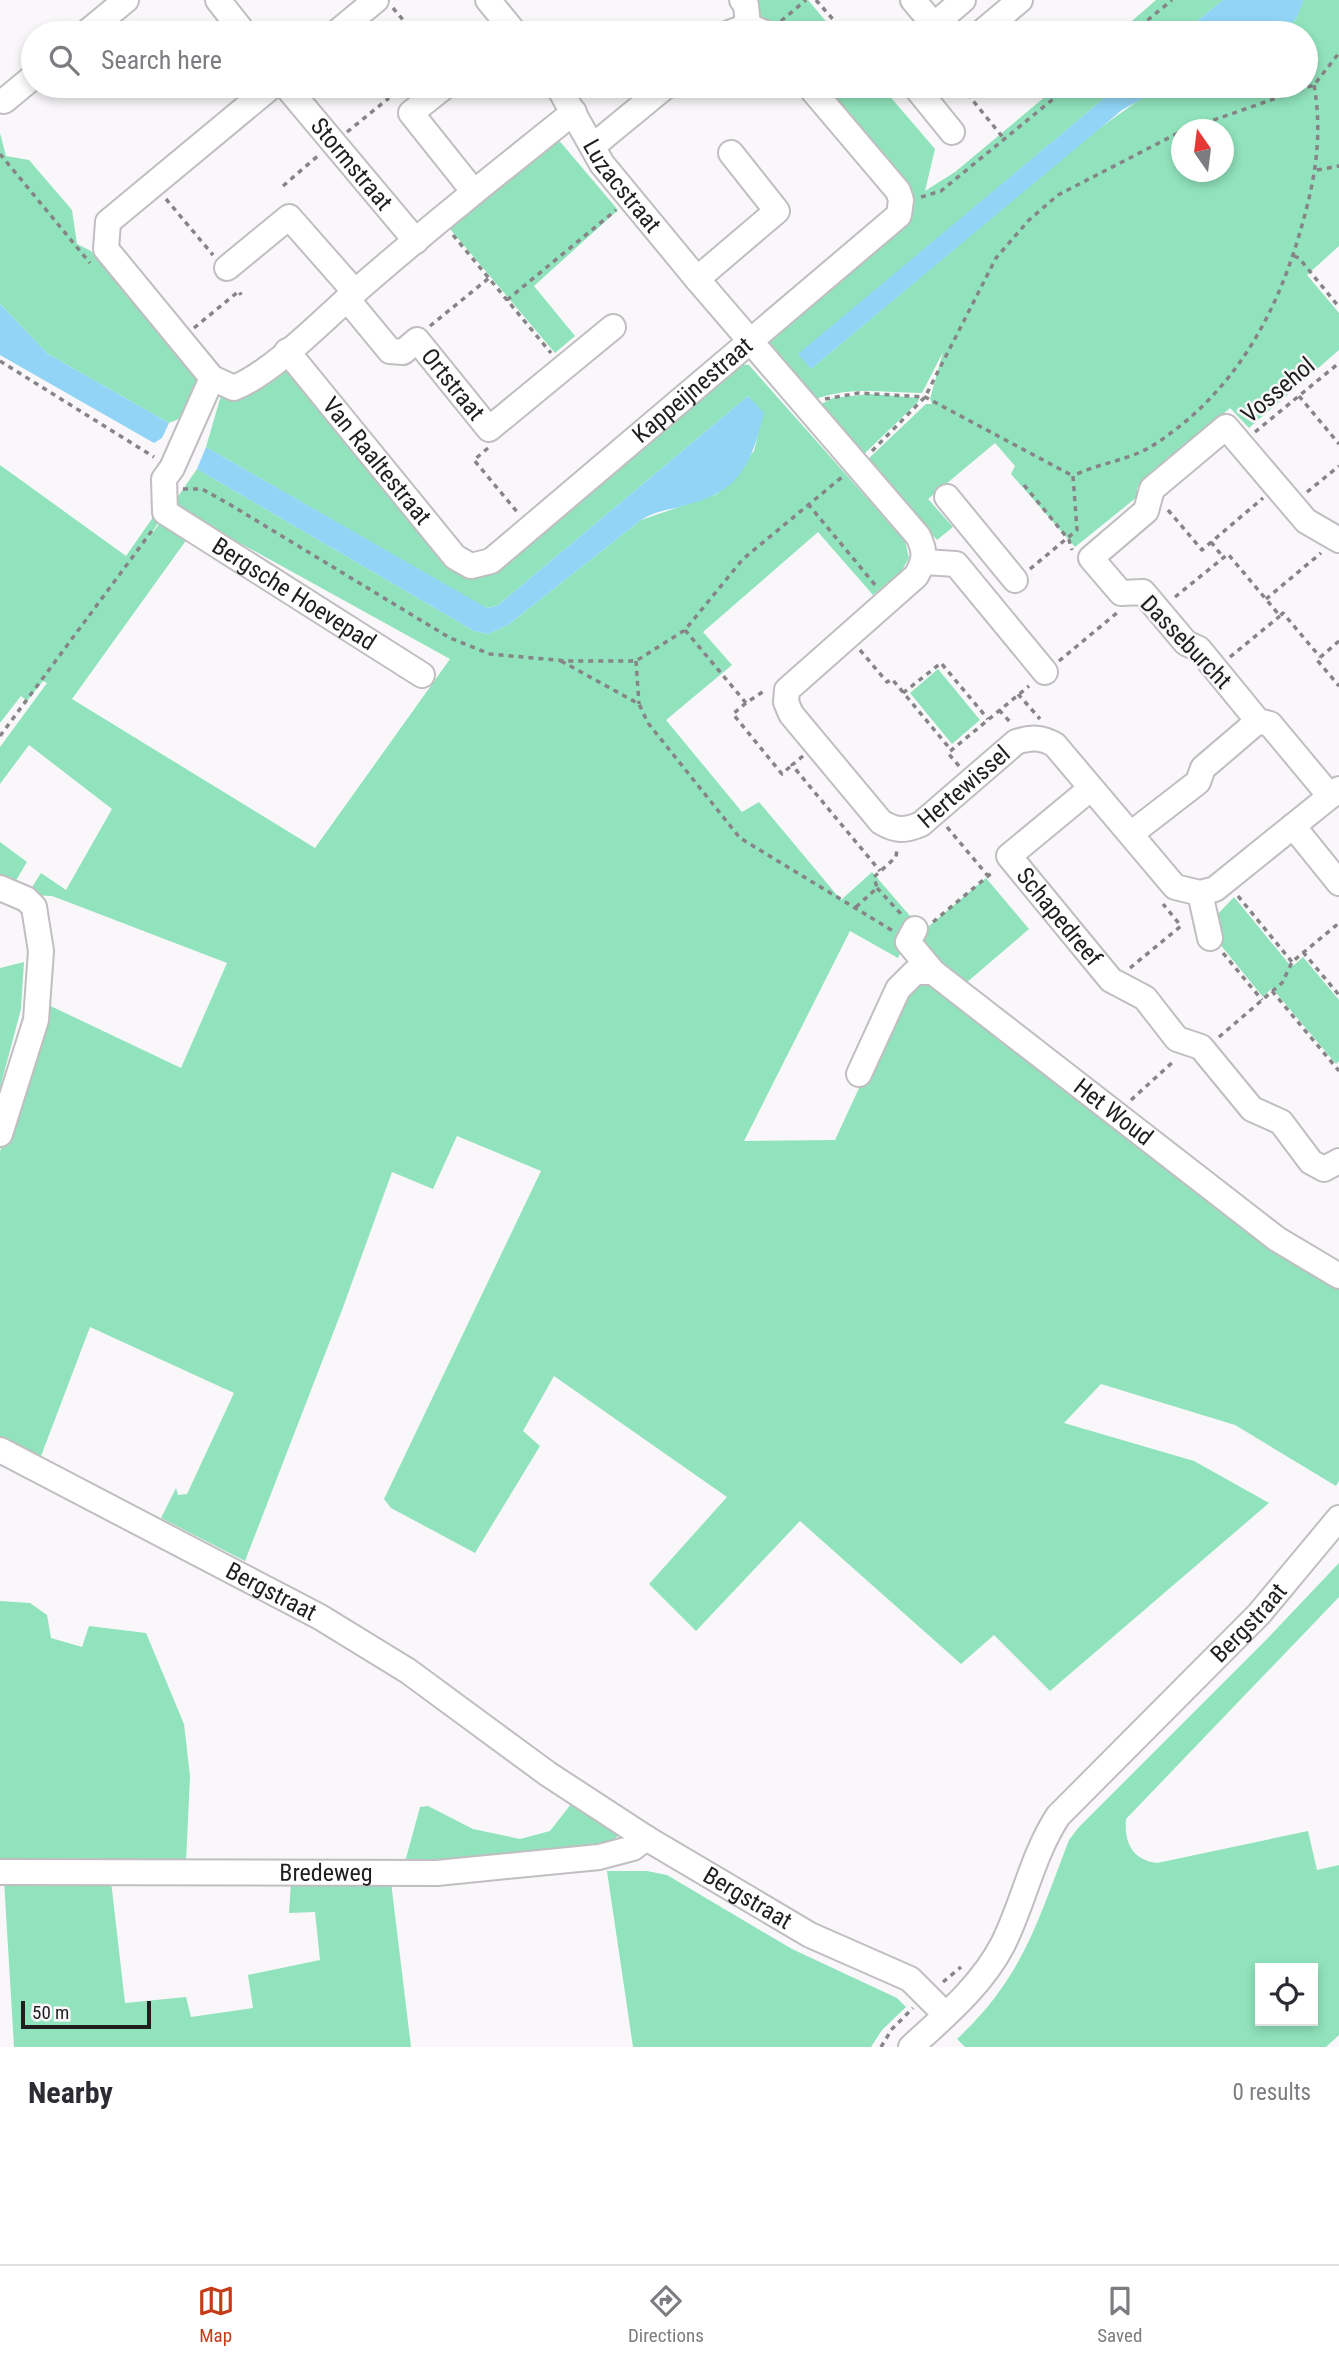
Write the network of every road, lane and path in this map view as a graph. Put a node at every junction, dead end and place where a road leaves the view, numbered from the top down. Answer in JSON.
{"nodes":[{"id":1,"x":126,"y":0,"type":"edge"},
{"id":2,"x":218,"y":0,"type":"edge"},
{"id":3,"x":376,"y":0,"type":"edge"},
{"id":4,"x":386,"y":0,"type":"edge"},
{"id":5,"x":742,"y":0,"type":"edge"},
{"id":6,"x":806,"y":0,"type":"edge"},
{"id":7,"x":816,"y":0,"type":"edge"},
{"id":8,"x":913,"y":0,"type":"edge"},
{"id":9,"x":963,"y":0,"type":"edge"},
{"id":10,"x":1020,"y":0,"type":"edge"},
{"id":11,"x":1172,"y":0,"type":"edge"},
{"id":12,"x":500,"y":4,"type":"edge"},
{"id":13,"x":101,"y":21,"type":"edge"},
{"id":14,"x":235,"y":21,"type":"edge"},
{"id":15,"x":351,"y":21,"type":"edge"},
{"id":16,"x":404,"y":21,"type":"edge"},
{"id":17,"x":509,"y":21,"type":"edge"},
{"id":18,"x":751,"y":21,"type":"edge"},
{"id":19,"x":768,"y":21,"type":"edge"},
{"id":20,"x":834,"y":21,"type":"edge"},
{"id":21,"x":930,"y":21,"type":"edge"},
{"id":22,"x":944,"y":21,"type":"edge"},
{"id":23,"x":995,"y":21,"type":"edge"},
{"id":24,"x":1147,"y":21,"type":"edge"},
{"id":25,"x":1339,"y":53,"type":"edge"},
{"id":26,"x":1318,"y":80,"type":"edge"},
{"id":27,"x":21,"y":87,"type":"edge"},
{"id":28,"x":257,"y":98,"type":"edge"},
{"id":29,"x":296,"y":98,"type":"edge"},
{"id":30,"x":389,"y":98,"type":"dead end"},
{"id":31,"x":430,"y":98,"type":"edge"},
{"id":32,"x":565,"y":98,"type":"edge"},
{"id":33,"x":651,"y":98,"type":"edge"},
{"id":34,"x":819,"y":98,"type":"edge"},
{"id":35,"x":924,"y":98,"type":"edge"},
{"id":36,"x":971,"y":98,"type":"edge"},
{"id":37,"x":1055,"y":98,"type":"edge"},
{"id":38,"x":1276,"y":98,"type":"edge"},
{"id":39,"x":1316,"y":98,"type":"edge"},
{"id":40,"x":4,"y":101,"type":"dead end"},
{"id":41,"x":574,"y":112,"type":"junction"},
{"id":42,"x":1215,"y":119,"type":"edge"},
{"id":43,"x":952,"y":132,"type":"dead end"},
{"id":44,"x":1171,"y":136,"type":"edge"},
{"id":45,"x":1005,"y":139,"type":"junction"},
{"id":46,"x":334,"y":143,"type":"junction"},
{"id":47,"x":593,"y":146,"type":"junction"},
{"id":48,"x":731,"y":153,"type":"dead end"},
{"id":49,"x":1339,"y":166,"type":"edge"},
{"id":50,"x":1316,"y":171,"type":"junction"},
{"id":51,"x":153,"y":184,"type":"junction"},
{"id":52,"x":283,"y":186,"type":"dead end"},
{"id":53,"x":474,"y":192,"type":"junction"},
{"id":54,"x":630,"y":198,"type":"junction"},
{"id":55,"x":901,"y":200,"type":"junction"},
{"id":56,"x":440,"y":220,"type":"junction"},
{"id":57,"x":416,"y":241,"type":"junction"},
{"id":58,"x":1294,"y":256,"type":"junction"},
{"id":59,"x":227,"y":268,"type":"joint"},
{"id":60,"x":489,"y":278,"type":"junction"},
{"id":61,"x":697,"y":279,"type":"junction"},
{"id":62,"x":241,"y":295,"type":"dead end"},
{"id":63,"x":351,"y":296,"type":"junction"},
{"id":64,"x":507,"y":300,"type":"junction"},
{"id":65,"x":1339,"y":307,"type":"edge"},
{"id":66,"x":613,"y":327,"type":"dead end"},
{"id":67,"x":182,"y":338,"type":"junction"},
{"id":68,"x":417,"y":340,"type":"junction"},
{"id":69,"x":751,"y":341,"type":"junction"},
{"id":70,"x":287,"y":351,"type":"junction"},
{"id":71,"x":0,"y":361,"type":"edge"},
{"id":72,"x":1339,"y":363,"type":"edge"},
{"id":73,"x":564,"y":368,"type":"junction"},
{"id":74,"x":212,"y":378,"type":"junction"},
{"id":75,"x":1299,"y":396,"type":"junction"},
{"id":76,"x":925,"y":397,"type":"junction"},
{"id":77,"x":808,"y":408,"type":"junction"},
{"id":78,"x":489,"y":429,"type":"junction"},
{"id":79,"x":1339,"y":444,"type":"edge"},
{"id":80,"x":1240,"y":445,"type":"junction"},
{"id":81,"x":856,"y":466,"type":"junction"},
{"id":82,"x":1339,"y":466,"type":"edge"},
{"id":83,"x":1073,"y":476,"type":"junction"},
{"id":84,"x":171,"y":478,"type":"junction"},
{"id":85,"x":1024,"y":485,"type":"dead end"},
{"id":86,"x":1284,"y":496,"type":"junction"},
{"id":87,"x":947,"y":497,"type":"dead end"},
{"id":88,"x":1150,"y":499,"type":"junction"},
{"id":89,"x":808,"y":504,"type":"junction"},
{"id":90,"x":155,"y":508,"type":"junction"},
{"id":91,"x":530,"y":528,"type":"junction"},
{"id":92,"x":981,"y":538,"type":"junction"},
{"id":93,"x":1338,"y":539,"type":"edge"},
{"id":94,"x":1069,"y":540,"type":"junction"},
{"id":95,"x":1211,"y":542,"type":"junction"},
{"id":96,"x":1224,"y":557,"type":"junction"},
{"id":97,"x":1091,"y":558,"type":"junction"},
{"id":98,"x":924,"y":562,"type":"junction"},
{"id":99,"x":950,"y":562,"type":"junction"},
{"id":100,"x":471,"y":566,"type":"joint"},
{"id":101,"x":1015,"y":580,"type":"dead end"},
{"id":102,"x":1121,"y":593,"type":"junction"},
{"id":103,"x":1266,"y":599,"type":"junction"},
{"id":104,"x":888,"y":600,"type":"junction"},
{"id":105,"x":1158,"y":610,"type":"junction"},
{"id":106,"x":1280,"y":616,"type":"junction"},
{"id":107,"x":685,"y":630,"type":"junction"},
{"id":108,"x":847,"y":635,"type":"junction"},
{"id":109,"x":1339,"y":641,"type":"edge"},
{"id":110,"x":1320,"y":657,"type":"junction"},
{"id":111,"x":559,"y":660,"type":"junction"},
{"id":112,"x":636,"y":661,"type":"junction"},
{"id":113,"x":1216,"y":669,"type":"junction"},
{"id":114,"x":1045,"y":672,"type":"junction"},
{"id":115,"x":422,"y":675,"type":"dead end"},
{"id":116,"x":1339,"y":686,"type":"edge"},
{"id":117,"x":903,"y":693,"type":"junction"},
{"id":118,"x":1018,"y":694,"type":"junction"},
{"id":119,"x":786,"y":702,"type":"junction"},
{"id":120,"x":746,"y":703,"type":"junction"},
{"id":121,"x":639,"y":704,"type":"junction"},
{"id":122,"x":988,"y":719,"type":"junction"},
{"id":123,"x":1258,"y":721,"type":"junction"},
{"id":124,"x":0,"y":736,"type":"edge"},
{"id":125,"x":1045,"y":739,"type":"junction"},
{"id":126,"x":816,"y":745,"type":"junction"},
{"id":127,"x":951,"y":750,"type":"junction"},
{"id":128,"x":792,"y":765,"type":"junction"},
{"id":129,"x":971,"y":781,"type":"junction"},
{"id":130,"x":1090,"y":789,"type":"junction"},
{"id":131,"x":1334,"y":793,"type":"edge"},
{"id":132,"x":935,"y":812,"type":"junction"},
{"id":133,"x":1293,"y":826,"type":"junction"},
{"id":134,"x":899,"y":830,"type":"junction"},
{"id":135,"x":1132,"y":833,"type":"junction"},
{"id":136,"x":1010,"y":858,"type":"junction"},
{"id":137,"x":880,"y":871,"type":"junction"},
{"id":138,"x":988,"y":876,"type":"junction"},
{"id":139,"x":1225,"y":881,"type":"junction"},
{"id":140,"x":1339,"y":883,"type":"edge"},
{"id":141,"x":0,"y":888,"type":"edge"},
{"id":142,"x":877,"y":888,"type":"junction"},
{"id":143,"x":1200,"y":893,"type":"junction"},
{"id":144,"x":1155,"y":894,"type":"dead end"},
{"id":145,"x":856,"y":907,"type":"junction"},
{"id":146,"x":1339,"y":923,"type":"edge"},
{"id":147,"x":912,"y":936,"type":"junction"},
{"id":148,"x":1210,"y":938,"type":"joint"},
{"id":149,"x":1303,"y":952,"type":"junction"},
{"id":150,"x":1292,"y":962,"type":"junction"},
{"id":151,"x":933,"y":972,"type":"junction"},
{"id":152,"x":1114,"y":982,"type":"junction"},
{"id":153,"x":1272,"y":991,"type":"junction"},
{"id":154,"x":1339,"y":995,"type":"edge"},
{"id":155,"x":1262,"y":1000,"type":"junction"},
{"id":156,"x":1194,"y":1046,"type":"junction"},
{"id":157,"x":1338,"y":1068,"type":"edge"},
{"id":158,"x":859,"y":1074,"type":"dead end"},
{"id":159,"x":1116,"y":1113,"type":"junction"},
{"id":160,"x":0,"y":1135,"type":"edge"},
{"id":161,"x":1339,"y":1161,"type":"edge"},
{"id":162,"x":1339,"y":1276,"type":"edge"},
{"id":163,"x":0,"y":1450,"type":"edge"},
{"id":164,"x":1339,"y":1518,"type":"edge"},
{"id":165,"x":646,"y":1838,"type":"junction"},
{"id":166,"x":0,"y":1872,"type":"edge"},
{"id":167,"x":915,"y":2007,"type":"dead end"},
{"id":168,"x":945,"y":2014,"type":"junction"},
{"id":169,"x":881,"y":2047,"type":"edge"},
{"id":170,"x":911,"y":2047,"type":"edge"}],
"edges":[{"from":1,"to":13,"type":"street"},
{"from":2,"to":14,"type":"street"},
{"from":3,"to":15,"type":"street"},
{"from":4,"to":16,"type":"path"},
{"from":5,"to":18,"type":"street"},
{"from":6,"to":19,"type":"path"},
{"from":7,"to":20,"type":"path"},
{"from":8,"to":21,"type":"street"},
{"from":9,"to":22,"type":"street"},
{"from":10,"to":23,"type":"street"},
{"from":11,"to":24,"type":"path"},
{"from":12,"to":17,"type":"street"},
{"from":25,"to":26,"type":"path"},
{"from":27,"to":40,"type":"street"},
{"from":28,"to":51,"type":"street"},
{"from":29,"to":46,"type":"street","name":"Stormstraat"},
{"from":30,"to":46,"type":"path"},
{"from":31,"to":53,"type":"street"},
{"from":32,"to":41,"type":"street","name":"Luzacstraat"},
{"from":33,"to":47,"type":"street"},
{"from":34,"to":55,"type":"street"},
{"from":35,"to":43,"type":"street"},
{"from":36,"to":45,"type":"path"},
{"from":37,"to":45,"type":"path"},
{"from":38,"to":42,"type":"path"},
{"from":39,"to":50,"type":"path"},
{"from":41,"to":47,"type":"street","name":"Luzacstraat"},
{"from":41,"to":53,"type":"street"},
{"from":44,"to":76,"type":"path"},
{"from":45,"to":55,"type":"path"},
{"from":46,"to":52,"type":"path"},
{"from":46,"to":57,"type":"street","name":"Stormstraat"},
{"from":47,"to":54,"type":"street","name":"Luzacstraat"},
{"from":48,"to":61,"type":"street"},
{"from":49,"to":50,"type":"path"},
{"from":50,"to":58,"type":"path"},
{"from":51,"to":59,"type":"path"},
{"from":51,"to":67,"type":"street"},
{"from":53,"to":56,"type":"street"},
{"from":54,"to":61,"type":"street","name":"Luzacstraat"},
{"from":54,"to":64,"type":"path"},
{"from":55,"to":69,"type":"street","name":"Kappeijnestraat"},
{"from":56,"to":57,"type":"street"},
{"from":56,"to":60,"type":"path"},
{"from":57,"to":63,"type":"street"},
{"from":58,"to":65,"type":"path"},
{"from":58,"to":83,"type":"path"},
{"from":59,"to":63,"type":"street","name":"Ortstraat"},
{"from":60,"to":64,"type":"path"},
{"from":60,"to":68,"type":"path"},
{"from":61,"to":69,"type":"street","name":"Luzacstraat"},
{"from":62,"to":67,"type":"path"},
{"from":63,"to":68,"type":"street","name":"Ortstraat"},
{"from":63,"to":70,"type":"street"},
{"from":64,"to":73,"type":"path"},
{"from":66,"to":73,"type":"street","name":"Ortstraat"},
{"from":67,"to":74,"type":"street"},
{"from":68,"to":78,"type":"street","name":"Ortstraat"},
{"from":69,"to":77,"type":"street"},
{"from":69,"to":91,"type":"street","name":"Kappeijnestraat"},
{"from":70,"to":74,"type":"street"},
{"from":70,"to":100,"type":"street","name":"Van Raaltestraat"},
{"from":71,"to":84,"type":"path"},
{"from":72,"to":75,"type":"path","name":"Vossehol"},
{"from":73,"to":78,"type":"street","name":"Ortstraat"},
{"from":74,"to":84,"type":"street"},
{"from":75,"to":79,"type":"path"},
{"from":75,"to":80,"type":"path","name":"Vossehol"},
{"from":76,"to":77,"type":"path"},
{"from":76,"to":81,"type":"path"},
{"from":76,"to":83,"type":"path"},
{"from":77,"to":81,"type":"street"},
{"from":78,"to":91,"type":"path"},
{"from":80,"to":86,"type":"street"},
{"from":80,"to":88,"type":"street"},
{"from":81,"to":89,"type":"path"},
{"from":81,"to":98,"type":"street"},
{"from":82,"to":86,"type":"path"},
{"from":83,"to":94,"type":"path"},
{"from":84,"to":90,"type":"street"},
{"from":84,"to":90,"type":"path"},
{"from":84,"to":111,"type":"path"},
{"from":85,"to":94,"type":"path"},
{"from":86,"to":93,"type":"street"},
{"from":86,"to":95,"type":"path"},
{"from":87,"to":92,"type":"street"},
{"from":88,"to":95,"type":"path"},
{"from":88,"to":97,"type":"street"},
{"from":89,"to":104,"type":"path"},
{"from":89,"to":107,"type":"path"},
{"from":90,"to":115,"type":"street","name":"Bergsche Hoevepad"},
{"from":90,"to":124,"type":"path"},
{"from":91,"to":100,"type":"street","name":"Kappeijnestraat"},
{"from":92,"to":99,"type":"street"},
{"from":92,"to":101,"type":"street"},
{"from":93,"to":103,"type":"path"},
{"from":94,"to":97,"type":"path"},
{"from":95,"to":96,"type":"path"},
{"from":96,"to":103,"type":"path"},
{"from":96,"to":105,"type":"path"},
{"from":97,"to":102,"type":"street","name":"Dasseburcht"},
{"from":98,"to":99,"type":"street"},
{"from":98,"to":104,"type":"street"},
{"from":99,"to":114,"type":"street"},
{"from":102,"to":105,"type":"street","name":"Dasseburcht"},
{"from":102,"to":114,"type":"path"},
{"from":103,"to":106,"type":"path"},
{"from":104,"to":108,"type":"street"},
{"from":105,"to":113,"type":"street","name":"Dasseburcht"},
{"from":106,"to":110,"type":"path"},
{"from":106,"to":113,"type":"path"},
{"from":107,"to":112,"type":"path"},
{"from":107,"to":120,"type":"path"},
{"from":108,"to":117,"type":"path"},
{"from":108,"to":119,"type":"street"},
{"from":109,"to":110,"type":"path"},
{"from":110,"to":116,"type":"path"},
{"from":111,"to":112,"type":"path"},
{"from":111,"to":121,"type":"path"},
{"from":112,"to":121,"type":"path"},
{"from":113,"to":123,"type":"street","name":"Dasseburcht"},
{"from":114,"to":118,"type":"path"},
{"from":117,"to":122,"type":"path"},
{"from":117,"to":127,"type":"path"},
{"from":118,"to":122,"type":"path"},
{"from":118,"to":125,"type":"path"},
{"from":119,"to":120,"type":"path"},
{"from":119,"to":126,"type":"street","name":"Hertewissel"},
{"from":120,"to":128,"type":"path"},
{"from":121,"to":145,"type":"path"},
{"from":122,"to":127,"type":"path"},
{"from":123,"to":131,"type":"street","name":"Dasseburcht"},
{"from":123,"to":135,"type":"street"},
{"from":125,"to":129,"type":"street","name":"Hertewissel"},
{"from":125,"to":130,"type":"street","name":"Hertewissel"},
{"from":126,"to":128,"type":"path"},
{"from":126,"to":134,"type":"street","name":"Hertewissel"},
{"from":127,"to":129,"type":"path"},
{"from":128,"to":137,"type":"path"},
{"from":129,"to":132,"type":"street","name":"Hertewissel"},
{"from":130,"to":135,"type":"street","name":"Hertewissel"},
{"from":130,"to":136,"type":"street","name":"Schapedreef"},
{"from":131,"to":133,"type":"street"},
{"from":132,"to":134,"type":"street","name":"Hertewissel"},
{"from":132,"to":138,"type":"path"},
{"from":133,"to":139,"type":"street"},
{"from":133,"to":140,"type":"street"},
{"from":134,"to":137,"type":"path"},
{"from":135,"to":143,"type":"street","name":"Hertewissel"},
{"from":136,"to":138,"type":"path"},
{"from":136,"to":152,"type":"street","name":"Schapedreef"},
{"from":137,"to":142,"type":"path"},
{"from":138,"to":147,"type":"path"},
{"from":139,"to":143,"type":"street"},
{"from":139,"to":150,"type":"path"},
{"from":141,"to":160,"type":"street"},
{"from":142,"to":145,"type":"path"},
{"from":142,"to":147,"type":"path"},
{"from":143,"to":148,"type":"street"},
{"from":144,"to":152,"type":"path","name":"Schapedreef"},
{"from":145,"to":147,"type":"path"},
{"from":146,"to":149,"type":"path"},
{"from":147,"to":151,"type":"street","name":"Het Woud"},
{"from":148,"to":155,"type":"path"},
{"from":149,"to":150,"type":"path"},
{"from":149,"to":154,"type":"path"},
{"from":150,"to":153,"type":"path"},
{"from":151,"to":158,"type":"street"},
{"from":151,"to":159,"type":"street","name":"Het Woud"},
{"from":152,"to":156,"type":"street","name":"Schapedreef"},
{"from":153,"to":155,"type":"path"},
{"from":153,"to":157,"type":"path"},
{"from":155,"to":156,"type":"path"},
{"from":156,"to":159,"type":"path"},
{"from":156,"to":161,"type":"street","name":"Schapedreef"},
{"from":159,"to":162,"type":"street","name":"Het Woud"},
{"from":163,"to":165,"type":"street","name":"Bergstraat"},
{"from":164,"to":168,"type":"street","name":"Bergstraat"},
{"from":165,"to":166,"type":"street","name":"Bredeweg"},
{"from":165,"to":168,"type":"street","name":"Bergstraat"},
{"from":167,"to":169,"type":"path"},
{"from":168,"to":170,"type":"street"}]}
